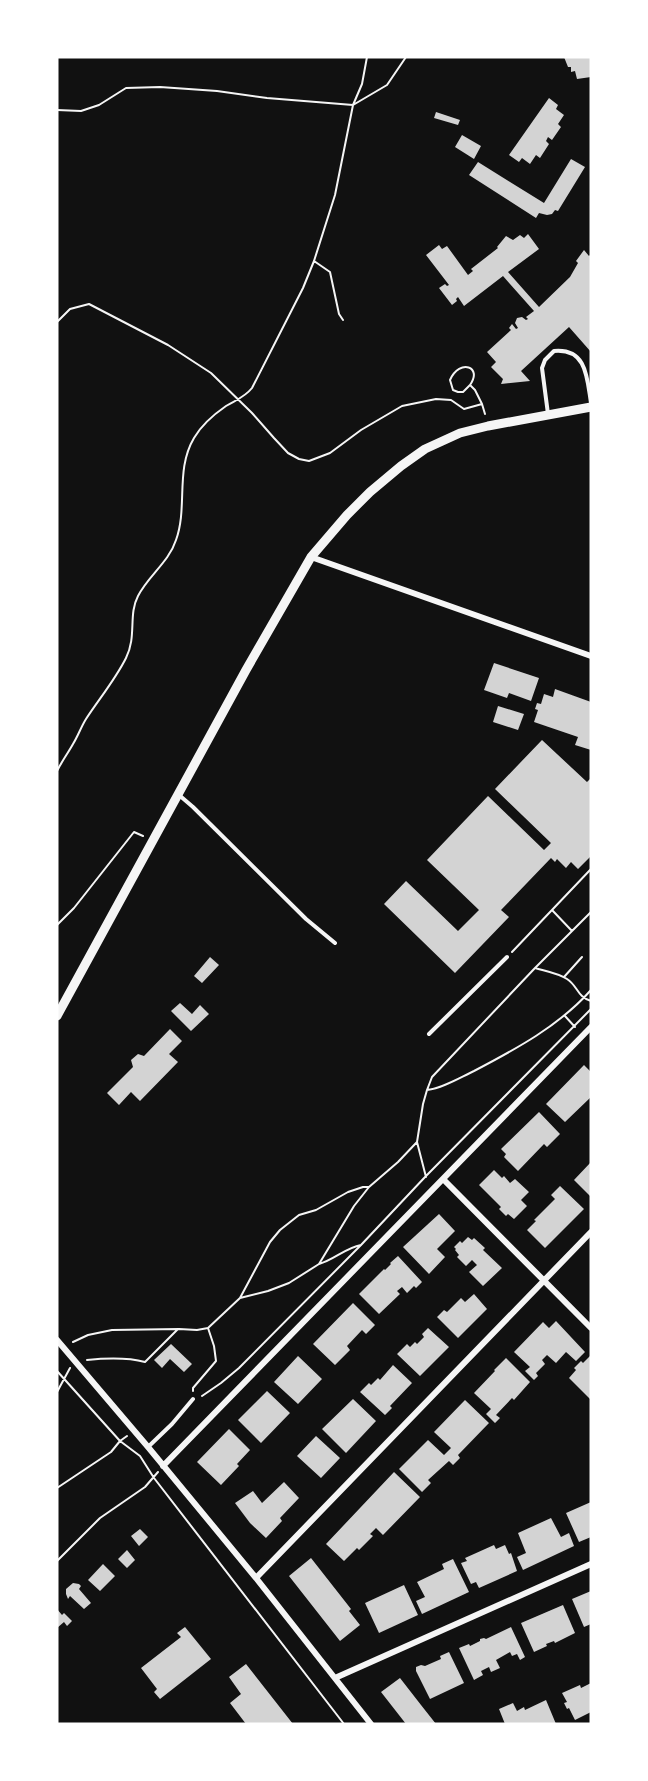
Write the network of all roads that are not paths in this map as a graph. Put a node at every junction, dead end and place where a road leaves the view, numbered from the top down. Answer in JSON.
{"nodes":[{"id":1,"x":591,"y":405,"type":"edge"},
{"id":2,"x":548,"y":414,"type":"junction"},
{"id":3,"x":311,"y":556,"type":"junction"},
{"id":4,"x":591,"y":656,"type":"edge"},
{"id":5,"x":178,"y":795,"type":"junction"},
{"id":6,"x":335,"y":943,"type":"dead end"},
{"id":7,"x":507,"y":957,"type":"road end"},
{"id":8,"x":57,"y":1016,"type":"edge"},
{"id":9,"x":591,"y":1027,"type":"edge"},
{"id":10,"x":429,"y":1034,"type":"dead end"},
{"id":11,"x":442,"y":1179,"type":"junction"},
{"id":12,"x":591,"y":1232,"type":"edge"},
{"id":13,"x":543,"y":1280,"type":"junction"},
{"id":14,"x":591,"y":1328,"type":"edge"},
{"id":15,"x":57,"y":1340,"type":"edge"},
{"id":16,"x":193,"y":1399,"type":"road end"},
{"id":17,"x":148,"y":1447,"type":"junction"},
{"id":18,"x":163,"y":1466,"type":"junction"},
{"id":19,"x":591,"y":1563,"type":"edge"},
{"id":20,"x":255,"y":1578,"type":"junction"},
{"id":21,"x":335,"y":1678,"type":"junction"},
{"id":22,"x":370,"y":1724,"type":"edge"}],
"edges":[{"from":1,"to":2,"type":"street"},
{"from":1,"to":2,"type":"lane"},
{"from":2,"to":3,"type":"street"},
{"from":3,"to":4,"type":"street"},
{"from":3,"to":5,"type":"street"},
{"from":5,"to":6,"type":"lane"},
{"from":5,"to":8,"type":"street"},
{"from":7,"to":10,"type":"lane"},
{"from":9,"to":11,"type":"street"},
{"from":11,"to":13,"type":"street"},
{"from":11,"to":18,"type":"street"},
{"from":12,"to":13,"type":"street"},
{"from":13,"to":14,"type":"street"},
{"from":13,"to":20,"type":"street"},
{"from":15,"to":17,"type":"street"},
{"from":16,"to":17,"type":"lane"},
{"from":17,"to":18,"type":"street"},
{"from":18,"to":20,"type":"street"},
{"from":19,"to":21,"type":"street"},
{"from":20,"to":21,"type":"street"},
{"from":21,"to":22,"type":"street"}]}
